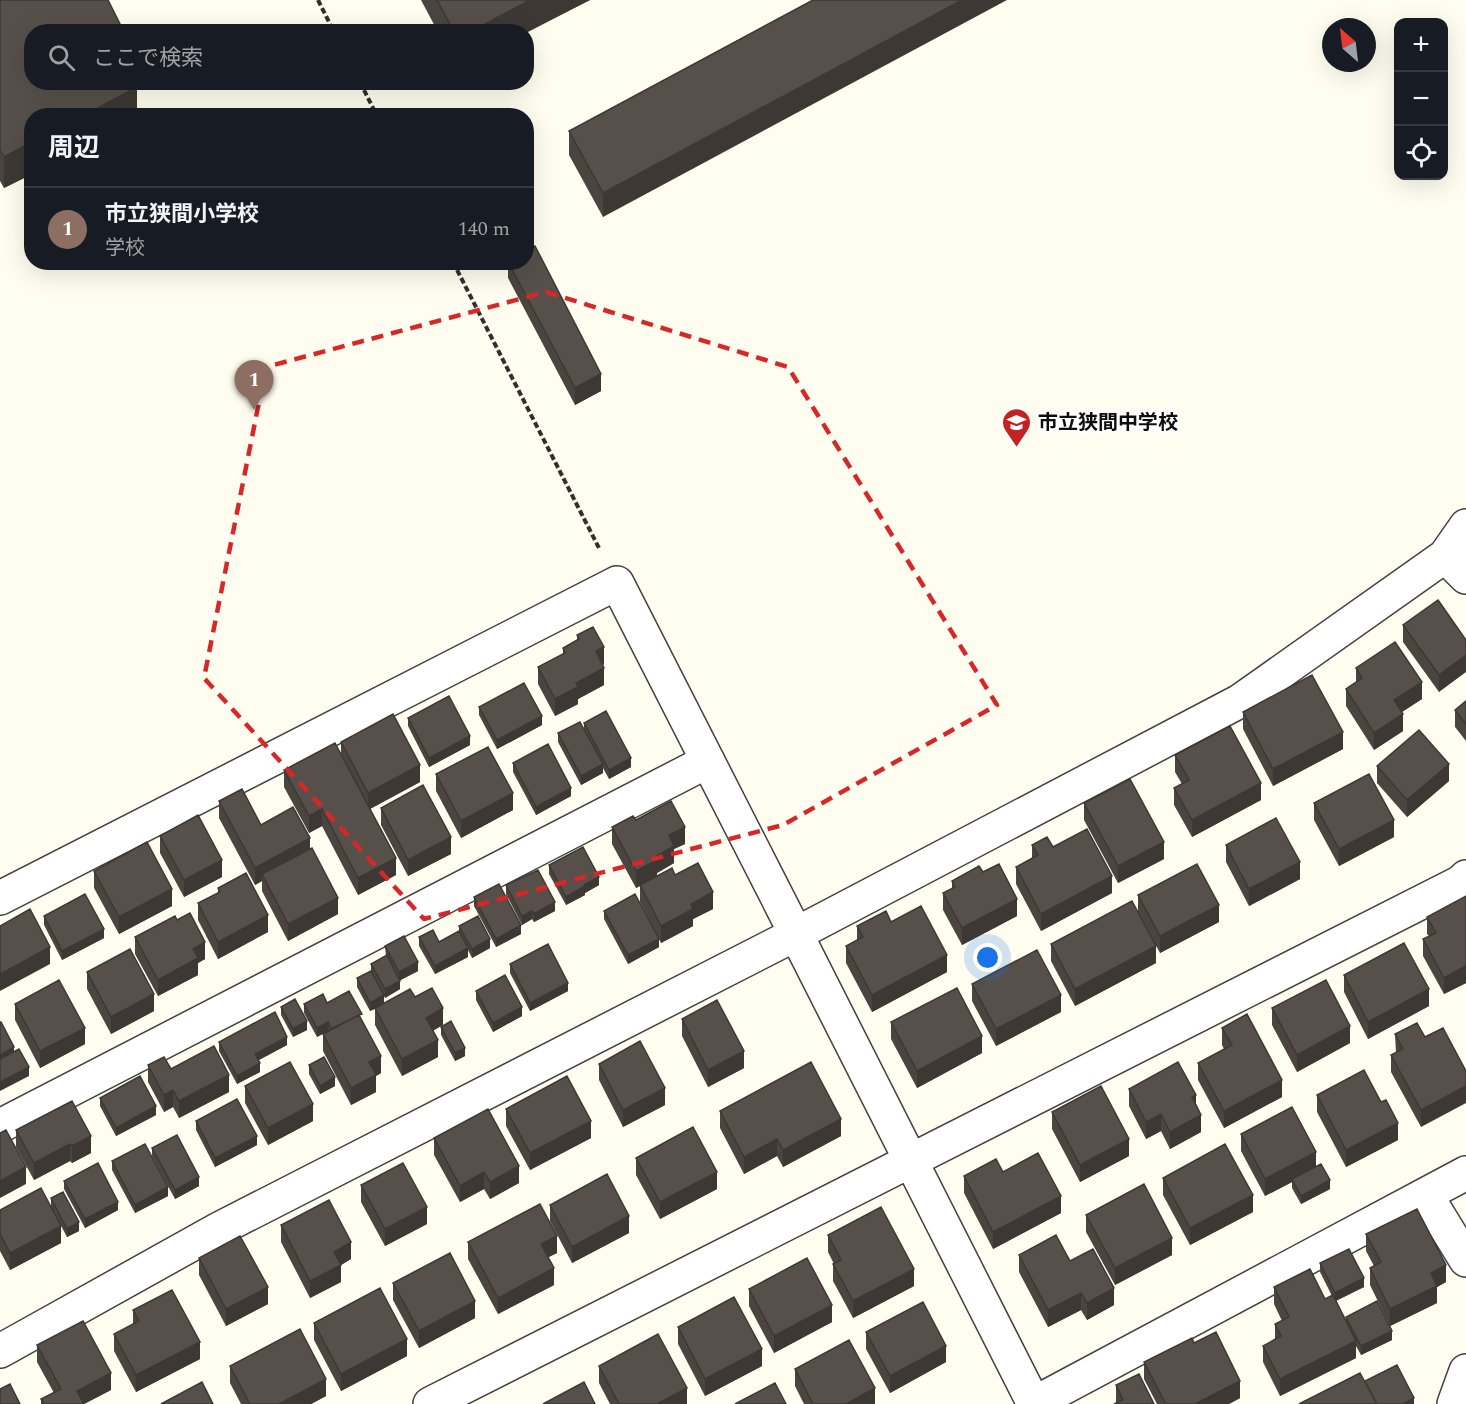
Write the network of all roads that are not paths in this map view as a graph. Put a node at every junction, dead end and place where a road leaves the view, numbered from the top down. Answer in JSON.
{"nodes":[{"id":1,"x":1466,"y":526,"type":"edge"},
{"id":2,"x":1456,"y":566,"type":"edge"},
{"id":3,"x":708,"y":761,"type":"junction"},
{"id":4,"x":1466,"y":877,"type":"edge"},
{"id":5,"x":0,"y":898,"type":"edge"},
{"id":6,"x":796,"y":934,"type":"junction"},
{"id":7,"x":0,"y":1126,"type":"edge"},
{"id":8,"x":911,"y":1161,"type":"junction"},
{"id":9,"x":1466,"y":1173,"type":"edge"},
{"id":10,"x":1426,"y":1195,"type":"junction"},
{"id":11,"x":1466,"y":1260,"type":"edge"},
{"id":12,"x":0,"y":1351,"type":"edge"},
{"id":13,"x":1466,"y":1371,"type":"edge"},
{"id":14,"x":430,"y":1404,"type":"edge"},
{"id":15,"x":1034,"y":1404,"type":"edge"},
{"id":16,"x":1454,"y":1404,"type":"edge"}],
"edges":[{"from":1,"to":2,"type":"street"},
{"from":2,"to":6,"type":"street"},
{"from":3,"to":5,"type":"street"},
{"from":3,"to":6,"type":"street"},
{"from":3,"to":7,"type":"street"},
{"from":4,"to":8,"type":"street"},
{"from":6,"to":8,"type":"street"},
{"from":6,"to":12,"type":"street"},
{"from":8,"to":14,"type":"street"},
{"from":8,"to":15,"type":"street"},
{"from":9,"to":10,"type":"street"},
{"from":10,"to":11,"type":"street"},
{"from":10,"to":15,"type":"street"},
{"from":13,"to":16,"type":"street"}]}
